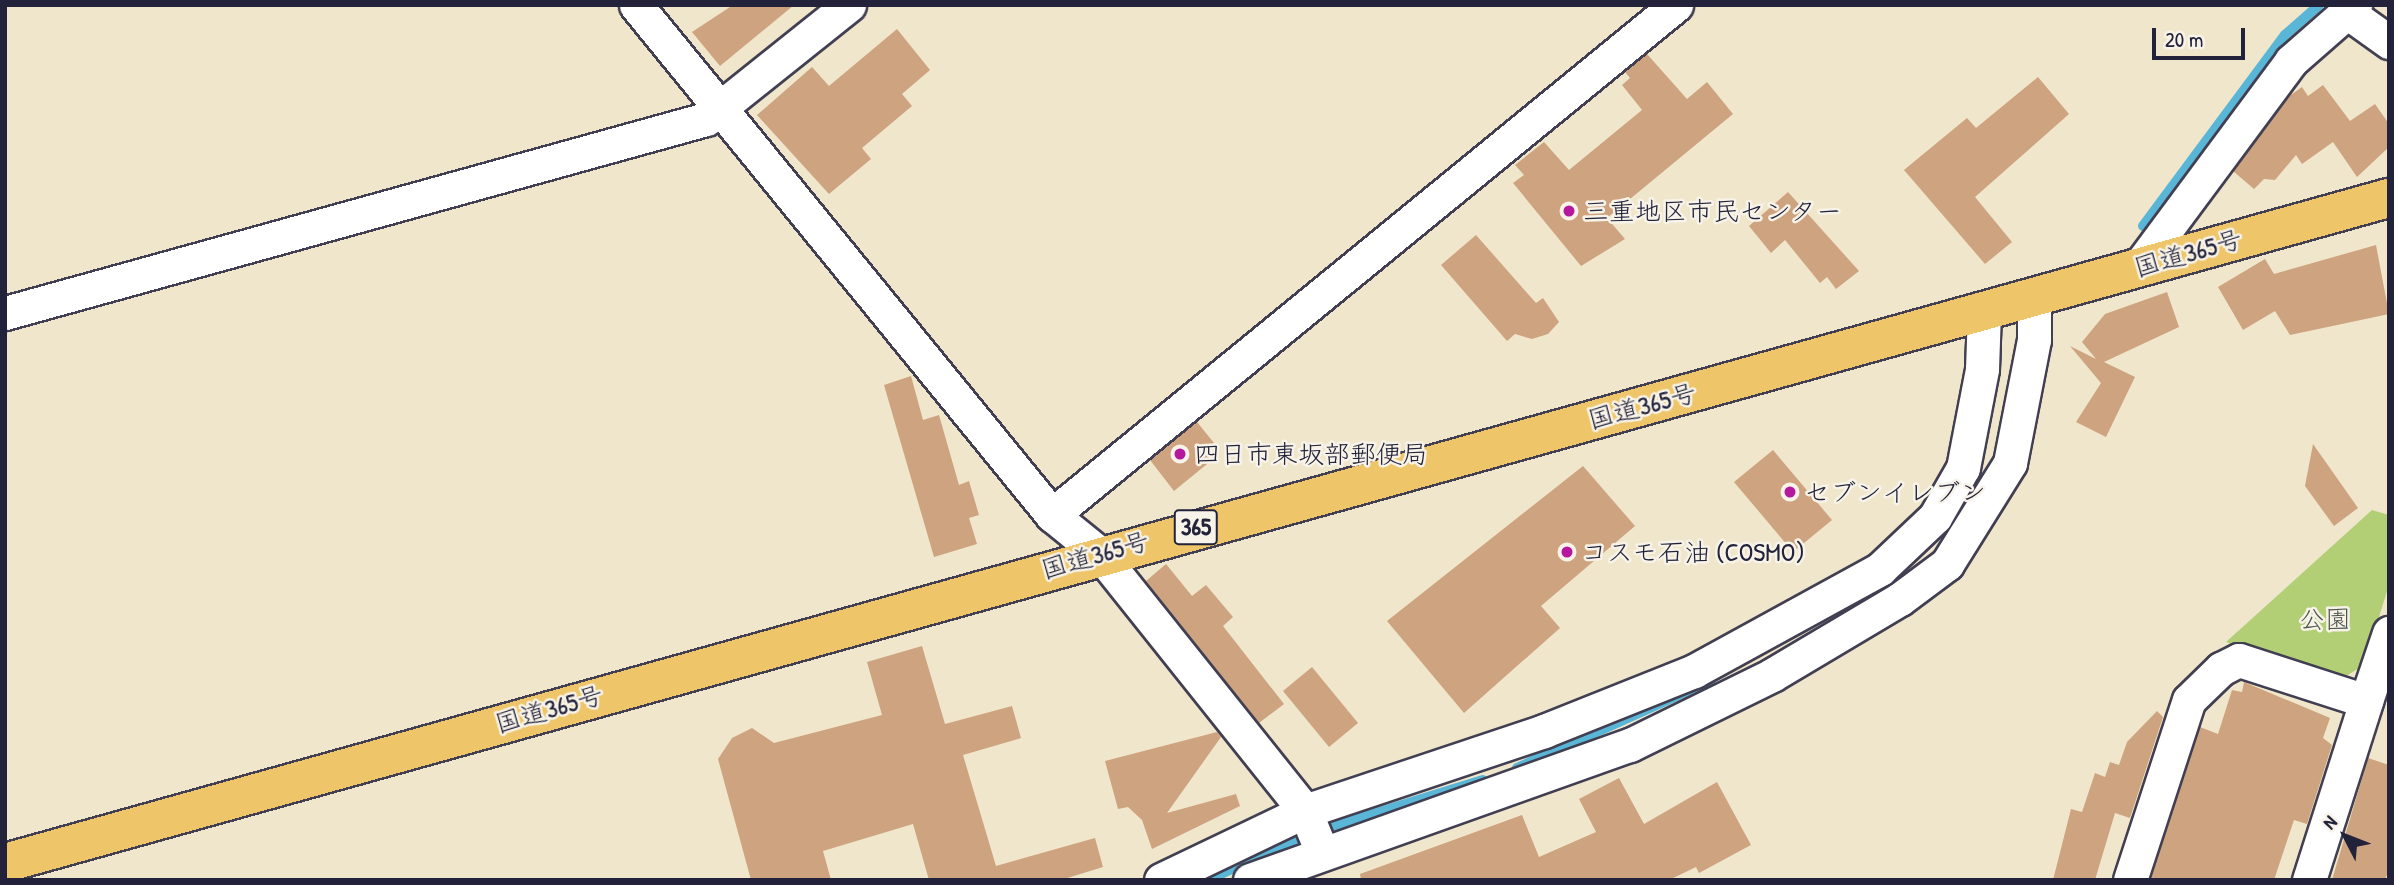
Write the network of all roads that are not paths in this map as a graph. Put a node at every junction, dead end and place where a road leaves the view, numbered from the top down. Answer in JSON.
{"nodes":[{"id":1,"x":636,"y":5,"type":"edge"},
{"id":2,"x":849,"y":5,"type":"edge"},
{"id":3,"x":1676,"y":5,"type":"edge"},
{"id":4,"x":2340,"y":13,"type":"edge"},
{"id":5,"x":2389,"y":42,"type":"edge"},
{"id":6,"x":722,"y":110,"type":"junction"},
{"id":7,"x":2389,"y":198,"type":"edge"},
{"id":8,"x":2139,"y":265,"type":"junction"},
{"id":9,"x":2034,"y":300,"type":"junction"},
{"id":10,"x":5,"y":313,"type":"edge"},
{"id":11,"x":1984,"y":313,"type":"junction"},
{"id":12,"x":1052,"y":515,"type":"junction"},
{"id":13,"x":1099,"y":553,"type":"junction"},
{"id":14,"x":2389,"y":633,"type":"edge"},
{"id":15,"x":2366,"y":701,"type":"junction"},
{"id":16,"x":1612,"y":704,"type":"junction"},
{"id":17,"x":1630,"y":745,"type":"junction"},
{"id":18,"x":1305,"y":811,"type":"junction"},
{"id":19,"x":1251,"y":833,"type":"junction"},
{"id":20,"x":1321,"y":850,"type":"junction"},
{"id":21,"x":5,"y":863,"type":"edge"},
{"id":22,"x":1261,"y":877,"type":"edge"},
{"id":23,"x":1161,"y":880,"type":"edge"},
{"id":24,"x":2130,"y":880,"type":"edge"},
{"id":25,"x":2309,"y":880,"type":"edge"}],
"edges":[{"from":1,"to":6,"type":"street"},
{"from":2,"to":6,"type":"street"},
{"from":3,"to":12,"type":"street"},
{"from":4,"to":5,"type":"street"},
{"from":4,"to":8,"type":"street"},
{"from":6,"to":10,"type":"street"},
{"from":6,"to":12,"type":"street"},
{"from":7,"to":8,"type":"highway","name":"国道365号","number":"365"},
{"from":8,"to":9,"type":"highway","name":"国道365号","number":"365"},
{"from":9,"to":11,"type":"highway","name":"国道365号","number":"365"},
{"from":9,"to":17,"type":"street"},
{"from":11,"to":13,"type":"highway","name":"国道365号","number":"365"},
{"from":11,"to":16,"type":"street"},
{"from":12,"to":13,"type":"street"},
{"from":13,"to":18,"type":"street"},
{"from":13,"to":21,"type":"highway","name":"国道365号","number":"365"},
{"from":14,"to":15,"type":"street"},
{"from":15,"to":24,"type":"street"},
{"from":15,"to":25,"type":"street"},
{"from":16,"to":17,"type":"street"},
{"from":16,"to":18,"type":"street"},
{"from":17,"to":20,"type":"street"},
{"from":18,"to":19,"type":"street"},
{"from":18,"to":20,"type":"street"},
{"from":19,"to":22,"type":"street"},
{"from":19,"to":23,"type":"street"},
{"from":20,"to":22,"type":"street"}]}
